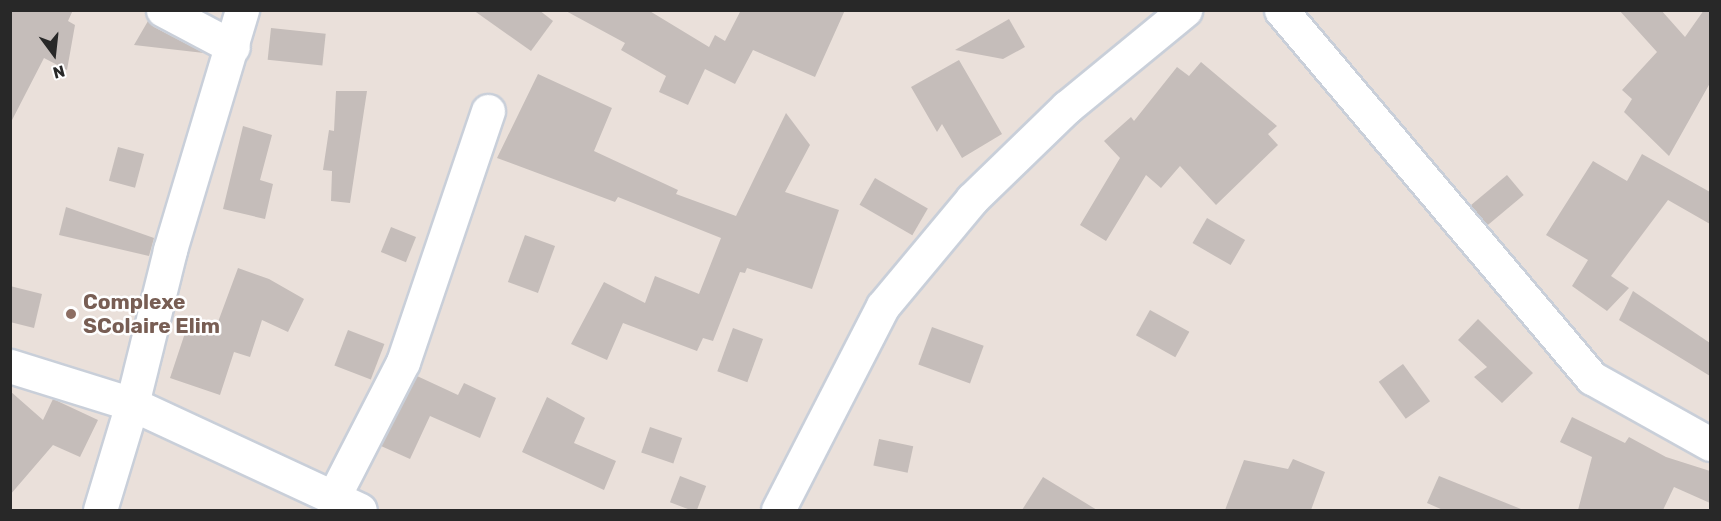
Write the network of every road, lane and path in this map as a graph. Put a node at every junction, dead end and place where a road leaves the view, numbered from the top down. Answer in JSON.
{"nodes":[{"id":1,"x":163,"y":10,"type":"edge"},
{"id":2,"x":242,"y":10,"type":"edge"},
{"id":3,"x":1185,"y":10,"type":"edge"},
{"id":4,"x":1281,"y":10,"type":"edge"},
{"id":5,"x":233,"y":47,"type":"junction"},
{"id":6,"x":488,"y":111,"type":"dead end"},
{"id":7,"x":10,"y":366,"type":"edge"},
{"id":8,"x":132,"y":404,"type":"junction"},
{"id":9,"x":1710,"y":444,"type":"edge"},
{"id":10,"x":347,"y":504,"type":"edge"},
{"id":11,"x":100,"y":510,"type":"edge"},
{"id":12,"x":778,"y":510,"type":"edge"}],
"edges":[{"from":1,"to":5,"type":"street"},
{"from":2,"to":5,"type":"street"},
{"from":3,"to":12,"type":"street"},
{"from":4,"to":9,"type":"street"},
{"from":5,"to":8,"type":"street"},
{"from":6,"to":10,"type":"street"},
{"from":7,"to":8,"type":"street"},
{"from":8,"to":10,"type":"street"},
{"from":8,"to":11,"type":"street"}]}
